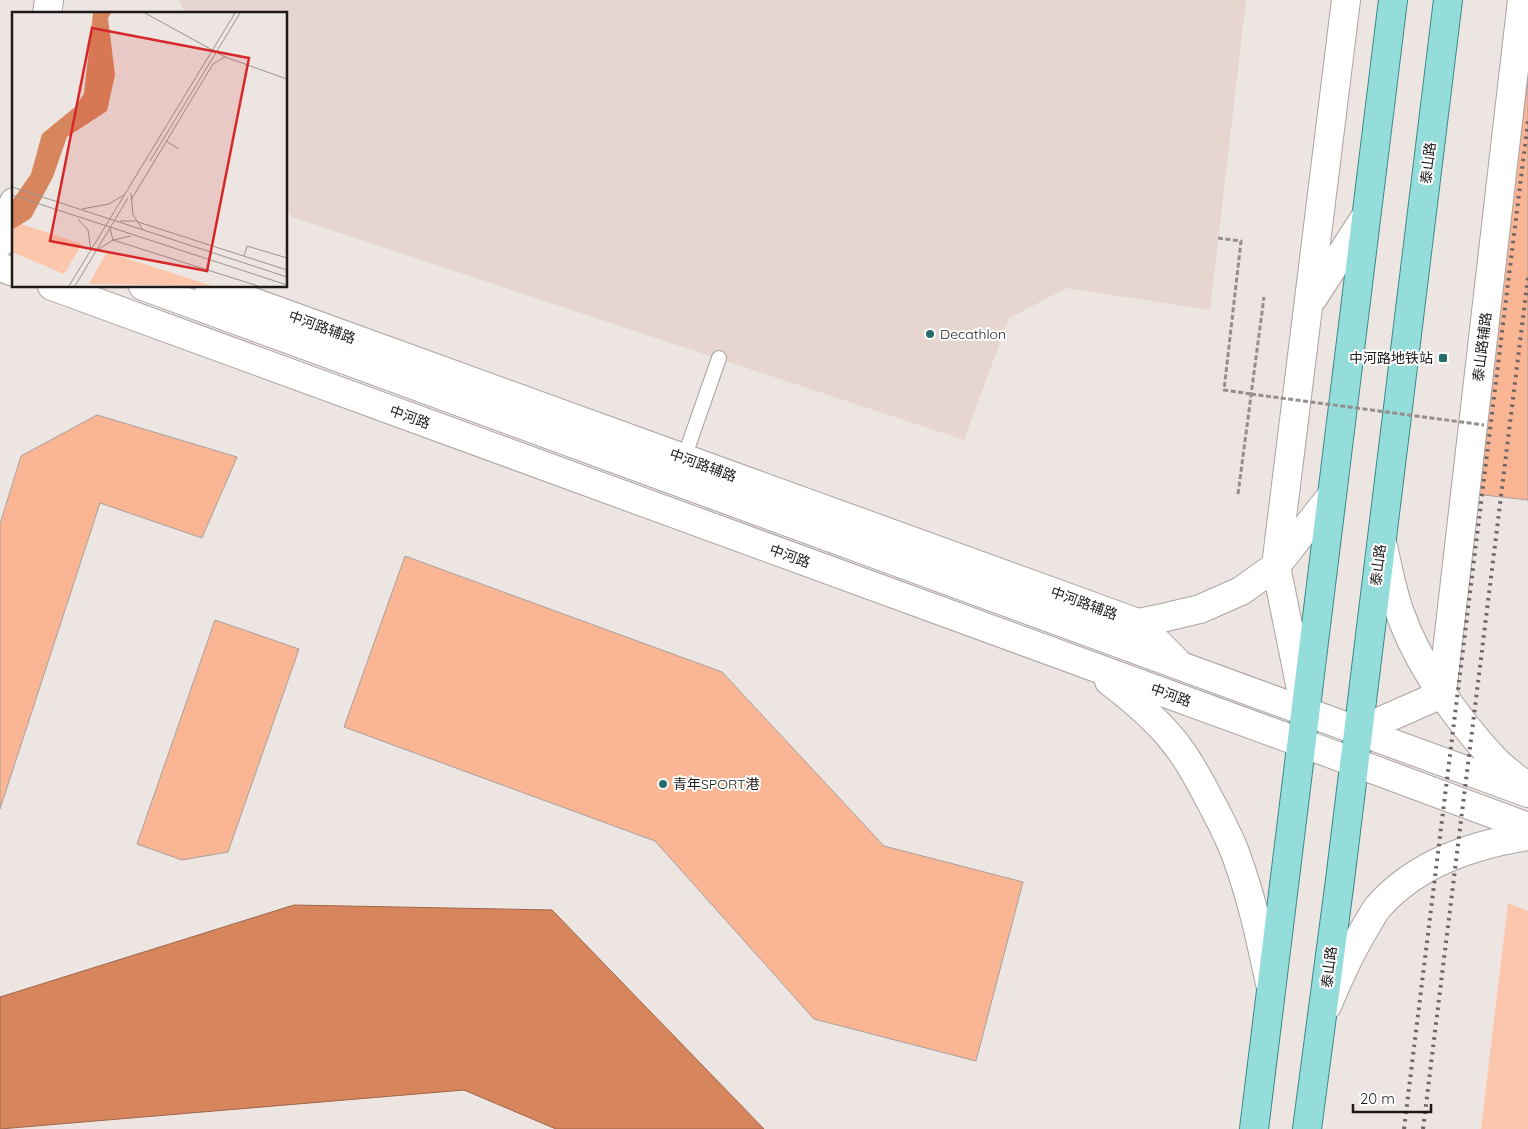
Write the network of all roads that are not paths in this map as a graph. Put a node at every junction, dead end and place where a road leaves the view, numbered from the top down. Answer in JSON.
{"nodes":[{"id":1,"x":1346,"y":0,"type":"edge"},
{"id":2,"x":1393,"y":0,"type":"edge"},
{"id":3,"x":1448,"y":0,"type":"edge"},
{"id":4,"x":1522,"y":0,"type":"edge"},
{"id":5,"x":12,"y":211,"type":"edge"},
{"id":6,"x":1366,"y":216,"type":"junction"},
{"id":7,"x":6,"y":237,"type":"edge"},
{"id":8,"x":0,"y":267,"type":"edge"},
{"id":9,"x":12,"y":271,"type":"edge"},
{"id":10,"x":57,"y":288,"type":"edge"},
{"id":11,"x":148,"y":288,"type":"edge"},
{"id":12,"x":215,"y":288,"type":"edge"},
{"id":13,"x":1308,"y":305,"type":"junction"},
{"id":14,"x":718,"y":358,"type":"dead end"},
{"id":15,"x":684,"y":458,"type":"junction"},
{"id":16,"x":1332,"y":495,"type":"junction"},
{"id":17,"x":1382,"y":538,"type":"junction"},
{"id":18,"x":1276,"y":566,"type":"junction"},
{"id":19,"x":1138,"y":623,"type":"junction"},
{"id":20,"x":1087,"y":632,"type":"junction"},
{"id":21,"x":1090,"y":666,"type":"junction"},
{"id":22,"x":1183,"y":667,"type":"junction"},
{"id":23,"x":1442,"y":694,"type":"junction"},
{"id":24,"x":1306,"y":712,"type":"junction"},
{"id":25,"x":1358,"y":731,"type":"junction"},
{"id":26,"x":1302,"y":743,"type":"junction"},
{"id":27,"x":1354,"y":763,"type":"junction"},
{"id":28,"x":1528,"y":788,"type":"edge"},
{"id":29,"x":1528,"y":793,"type":"edge"},
{"id":30,"x":1528,"y":827,"type":"edge"},
{"id":31,"x":1528,"y":836,"type":"edge"},
{"id":32,"x":1272,"y":989,"type":"junction"},
{"id":33,"x":1322,"y":1019,"type":"junction"},
{"id":34,"x":1255,"y":1122,"type":"edge"},
{"id":35,"x":1307,"y":1129,"type":"edge"}],
"edges":[{"from":1,"to":13,"type":"main road"},
{"from":2,"to":6,"type":"main road"},
{"from":3,"to":17,"type":"main road","name":"泰山路"},
{"from":4,"to":23,"type":"main road","name":"泰山路辅路"},
{"from":5,"to":7,"type":"main road"},
{"from":6,"to":13,"type":"main road"},
{"from":6,"to":16,"type":"main road"},
{"from":8,"to":9,"type":"main road"},
{"from":10,"to":21,"type":"main road","name":"中河路"},
{"from":11,"to":20,"type":"main road"},
{"from":12,"to":15,"type":"main road","name":"中河路辅路"},
{"from":13,"to":18,"type":"main road"},
{"from":14,"to":15,"type":"lane"},
{"from":15,"to":19,"type":"main road","name":"中河路辅路"},
{"from":16,"to":18,"type":"main road"},
{"from":16,"to":24,"type":"main road"},
{"from":17,"to":23,"type":"main road"},
{"from":17,"to":25,"type":"main road","name":"泰山路"},
{"from":18,"to":19,"type":"main road"},
{"from":18,"to":24,"type":"main road"},
{"from":19,"to":20,"type":"main road"},
{"from":19,"to":22,"type":"main road","name":"中河路辅路"},
{"from":20,"to":22,"type":"main road"},
{"from":21,"to":26,"type":"main road","name":"中河路"},
{"from":21,"to":32,"type":"main road"},
{"from":22,"to":24,"type":"main road"},
{"from":23,"to":25,"type":"main road"},
{"from":23,"to":28,"type":"main road"},
{"from":24,"to":25,"type":"main road"},
{"from":24,"to":26,"type":"main road"},
{"from":25,"to":27,"type":"main road","name":"泰山路"},
{"from":25,"to":29,"type":"main road"},
{"from":26,"to":27,"type":"main road","name":"中河路"},
{"from":26,"to":32,"type":"main road"},
{"from":27,"to":30,"type":"main road","name":"中河路"},
{"from":27,"to":33,"type":"main road","name":"泰山路"},
{"from":31,"to":33,"type":"main road"},
{"from":32,"to":34,"type":"main road"},
{"from":33,"to":35,"type":"main road","name":"泰山路"}]}
